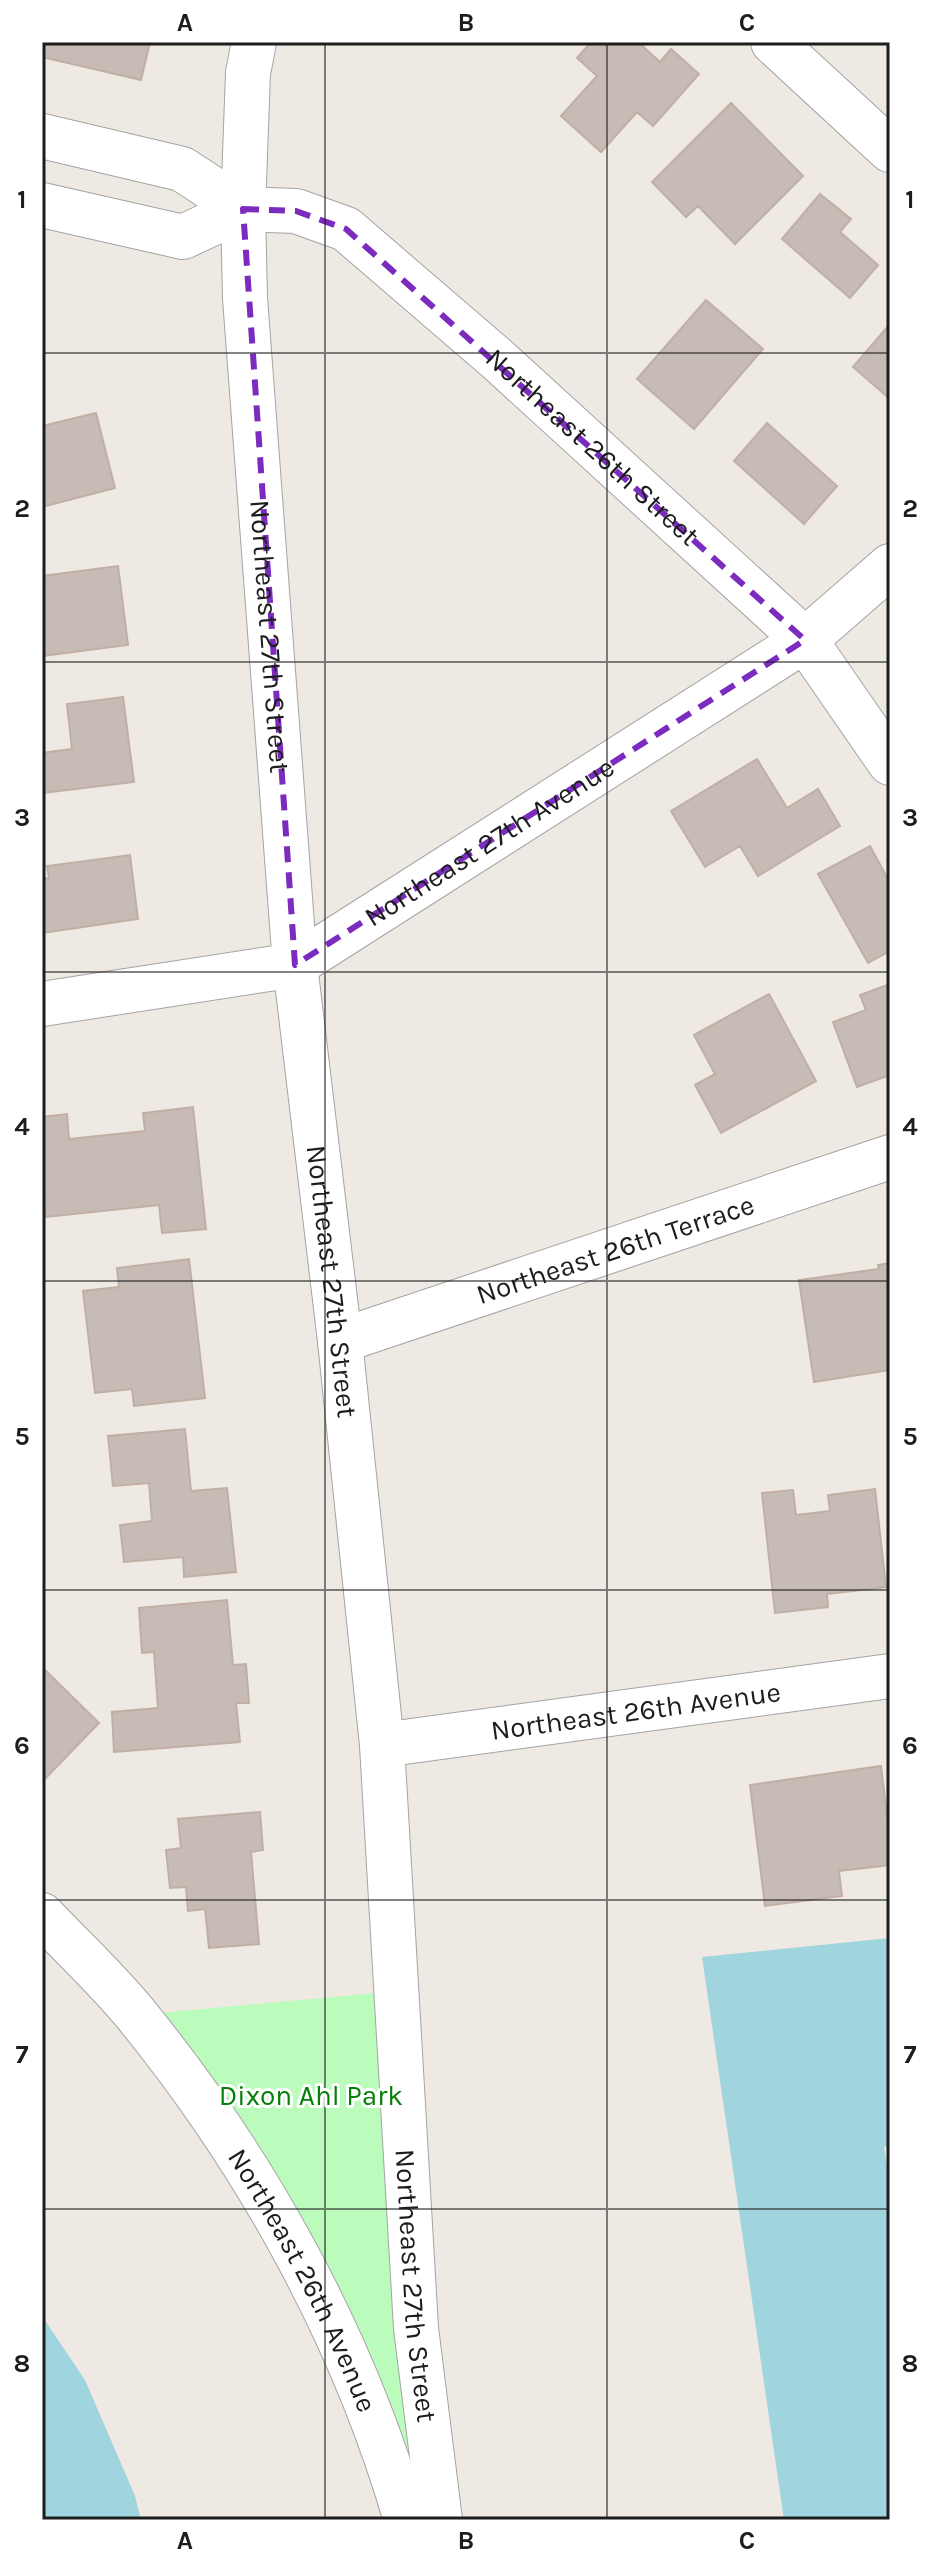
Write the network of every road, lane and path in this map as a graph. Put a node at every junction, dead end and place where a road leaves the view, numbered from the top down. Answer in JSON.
{"nodes":[{"id":1,"x":254,"y":42,"type":"edge"},
{"id":2,"x":773,"y":42,"type":"edge"},
{"id":3,"x":42,"y":136,"type":"edge"},
{"id":4,"x":890,"y":150,"type":"edge"},
{"id":5,"x":42,"y":205,"type":"edge"},
{"id":6,"x":243,"y":209,"type":"junction"},
{"id":7,"x":890,"y":566,"type":"edge"},
{"id":8,"x":805,"y":640,"type":"junction"},
{"id":9,"x":890,"y":763,"type":"edge"},
{"id":10,"x":295,"y":965,"type":"junction"},
{"id":11,"x":42,"y":1004,"type":"edge"},
{"id":12,"x":890,"y":1157,"type":"edge"},
{"id":13,"x":340,"y":1341,"type":"junction"},
{"id":14,"x":890,"y":1676,"type":"edge"},
{"id":15,"x":382,"y":1745,"type":"junction"},
{"id":16,"x":42,"y":1915,"type":"edge"},
{"id":17,"x":406,"y":2520,"type":"edge"},
{"id":18,"x":440,"y":2520,"type":"edge"}],
"edges":[{"from":1,"to":6,"type":"street","name":"Northeast 27th Street"},
{"from":2,"to":4,"type":"street"},
{"from":3,"to":6,"type":"street"},
{"from":5,"to":6,"type":"street"},
{"from":6,"to":8,"type":"street","name":"Northeast 26th Street"},
{"from":6,"to":10,"type":"street","name":"Northeast 27th Street"},
{"from":7,"to":8,"type":"street","name":"Northeast 27th Avenue"},
{"from":8,"to":9,"type":"street","name":"Northeast 26th Street"},
{"from":8,"to":10,"type":"street","name":"Northeast 27th Avenue"},
{"from":10,"to":11,"type":"street","name":"Northeast 27th Avenue"},
{"from":10,"to":13,"type":"street","name":"Northeast 27th Street"},
{"from":12,"to":13,"type":"street","name":"Northeast 26th Terrace"},
{"from":13,"to":15,"type":"street","name":"Northeast 27th Street"},
{"from":14,"to":15,"type":"street","name":"Northeast 26th Avenue"},
{"from":15,"to":18,"type":"street","name":"Northeast 27th Street"},
{"from":16,"to":17,"type":"street","name":"Northeast 26th Avenue"}]}
